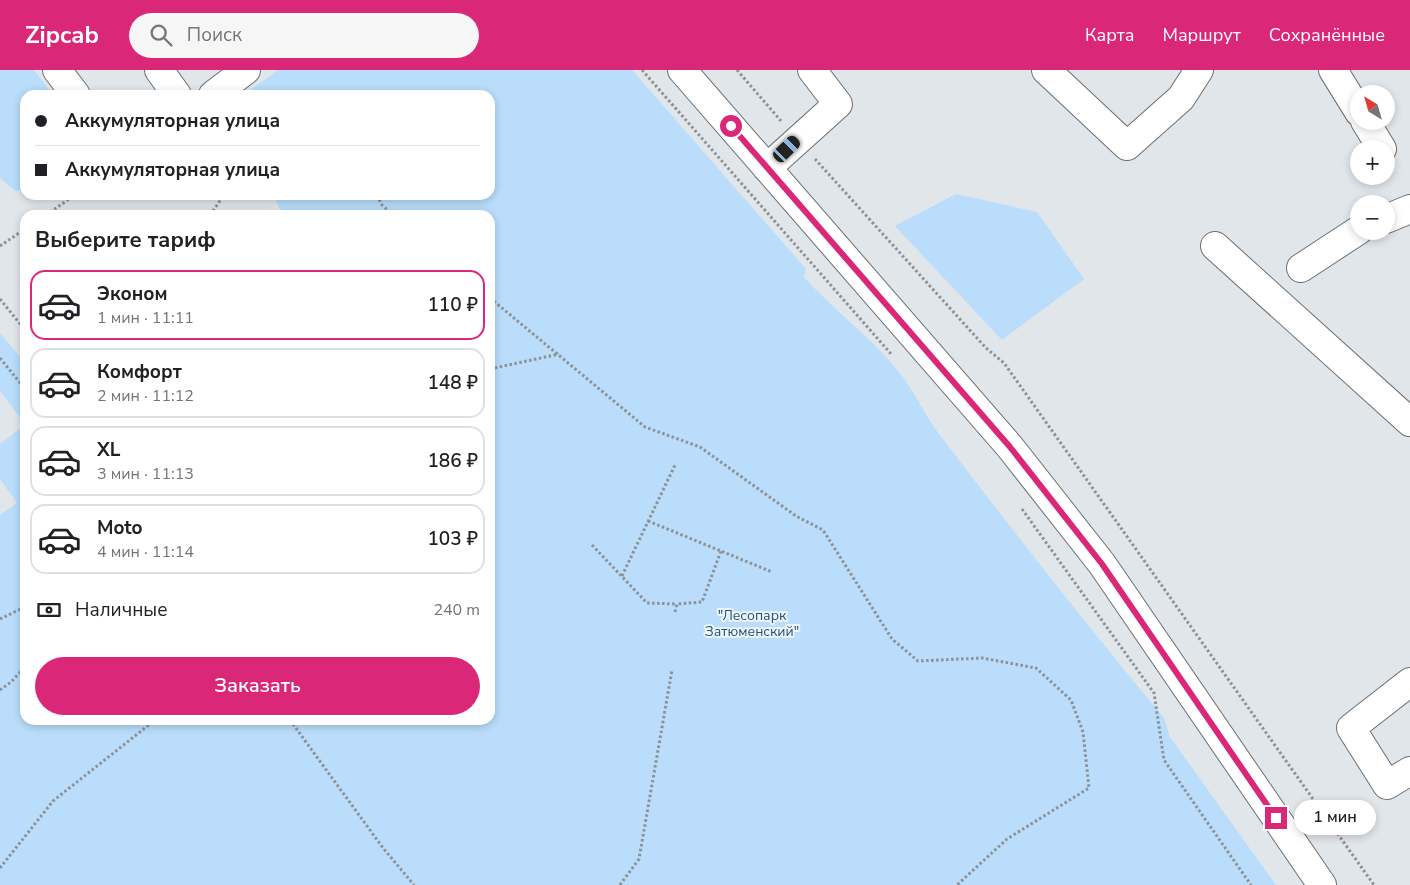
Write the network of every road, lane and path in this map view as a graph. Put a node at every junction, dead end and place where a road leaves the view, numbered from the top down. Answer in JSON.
{"nodes":[{"id":1,"x":57,"y":70,"type":"edge"},
{"id":2,"x":159,"y":70,"type":"edge"},
{"id":3,"x":246,"y":70,"type":"edge"},
{"id":4,"x":642,"y":70,"type":"edge"},
{"id":5,"x":682,"y":70,"type":"edge"},
{"id":6,"x":737,"y":70,"type":"edge"},
{"id":7,"x":812,"y":70,"type":"edge"},
{"id":8,"x":1046,"y":70,"type":"edge"},
{"id":9,"x":1199,"y":70,"type":"edge"},
{"id":10,"x":1333,"y":70,"type":"edge"},
{"id":11,"x":72,"y":90,"type":"edge"},
{"id":12,"x":173,"y":90,"type":"edge"},
{"id":13,"x":220,"y":90,"type":"edge"},
{"id":14,"x":1350,"y":97,"type":"edge"},
{"id":15,"x":797,"y":140,"type":"junction"},
{"id":16,"x":767,"y":168,"type":"junction"},
{"id":17,"x":68,"y":200,"type":"edge"},
{"id":18,"x":380,"y":200,"type":"edge"},
{"id":19,"x":1410,"y":209,"type":"edge"},
{"id":20,"x":53,"y":210,"type":"edge"},
{"id":21,"x":388,"y":210,"type":"edge"},
{"id":22,"x":1395,"y":215,"type":"edge"},
{"id":23,"x":20,"y":232,"type":"edge"},
{"id":24,"x":1350,"y":236,"type":"edge"},
{"id":25,"x":0,"y":246,"type":"edge"},
{"id":26,"x":1215,"y":246,"type":"dead end"},
{"id":27,"x":1301,"y":268,"type":"dead end"},
{"id":28,"x":0,"y":299,"type":"edge"},
{"id":29,"x":495,"y":302,"type":"edge"},
{"id":30,"x":20,"y":324,"type":"edge"},
{"id":31,"x":559,"y":354,"type":"junction"},
{"id":32,"x":0,"y":358,"type":"edge"},
{"id":33,"x":897,"y":361,"type":"dead end"},
{"id":34,"x":495,"y":368,"type":"edge"},
{"id":35,"x":20,"y":382,"type":"edge"},
{"id":36,"x":1410,"y":422,"type":"edge"},
{"id":37,"x":676,"y":465,"type":"dead end"},
{"id":38,"x":1016,"y":501,"type":"dead end"},
{"id":39,"x":648,"y":521,"type":"junction"},
{"id":40,"x":592,"y":545,"type":"dead end"},
{"id":41,"x":721,"y":551,"type":"junction"},
{"id":42,"x":772,"y":572,"type":"dead end"},
{"id":43,"x":622,"y":576,"type":"junction"},
{"id":44,"x":676,"y":604,"type":"junction"},
{"id":45,"x":20,"y":609,"type":"edge"},
{"id":46,"x":675,"y":612,"type":"dead end"},
{"id":47,"x":0,"y":619,"type":"edge"},
{"id":48,"x":672,"y":670,"type":"dead end"},
{"id":49,"x":20,"y":672,"type":"edge"},
{"id":50,"x":1410,"y":682,"type":"edge"},
{"id":51,"x":0,"y":690,"type":"edge"},
{"id":52,"x":149,"y":725,"type":"edge"},
{"id":53,"x":294,"y":725,"type":"edge"},
{"id":54,"x":1410,"y":771,"type":"edge"},
{"id":55,"x":0,"y":868,"type":"edge"},
{"id":56,"x":414,"y":885,"type":"edge"},
{"id":57,"x":620,"y":885,"type":"edge"},
{"id":58,"x":957,"y":885,"type":"edge"},
{"id":59,"x":1251,"y":885,"type":"edge"},
{"id":60,"x":1322,"y":885,"type":"edge"},
{"id":61,"x":1374,"y":885,"type":"edge"}],
"edges":[{"from":1,"to":11,"type":"street"},
{"from":2,"to":12,"type":"street"},
{"from":3,"to":13,"type":"street"},
{"from":4,"to":33,"type":"path"},
{"from":5,"to":16,"type":"street"},
{"from":6,"to":15,"type":"path"},
{"from":7,"to":15,"type":"street"},
{"from":8,"to":9,"type":"street"},
{"from":10,"to":14,"type":"street"},
{"from":15,"to":16,"type":"street"},
{"from":15,"to":61,"type":"path"},
{"from":16,"to":60,"type":"street"},
{"from":17,"to":20,"type":"path"},
{"from":18,"to":21,"type":"path"},
{"from":19,"to":22,"type":"street"},
{"from":23,"to":25,"type":"path"},
{"from":24,"to":27,"type":"street"},
{"from":26,"to":36,"type":"street"},
{"from":28,"to":30,"type":"path"},
{"from":29,"to":31,"type":"path"},
{"from":31,"to":34,"type":"path"},
{"from":31,"to":58,"type":"path"},
{"from":32,"to":35,"type":"path"},
{"from":37,"to":39,"type":"path"},
{"from":38,"to":59,"type":"path"},
{"from":39,"to":41,"type":"path"},
{"from":39,"to":43,"type":"path"},
{"from":40,"to":43,"type":"path"},
{"from":41,"to":42,"type":"path"},
{"from":41,"to":44,"type":"path"},
{"from":43,"to":44,"type":"path"},
{"from":44,"to":46,"type":"path"},
{"from":45,"to":47,"type":"path"},
{"from":48,"to":57,"type":"path"},
{"from":49,"to":51,"type":"path"},
{"from":50,"to":54,"type":"street"},
{"from":52,"to":55,"type":"path"},
{"from":53,"to":56,"type":"path"}]}
